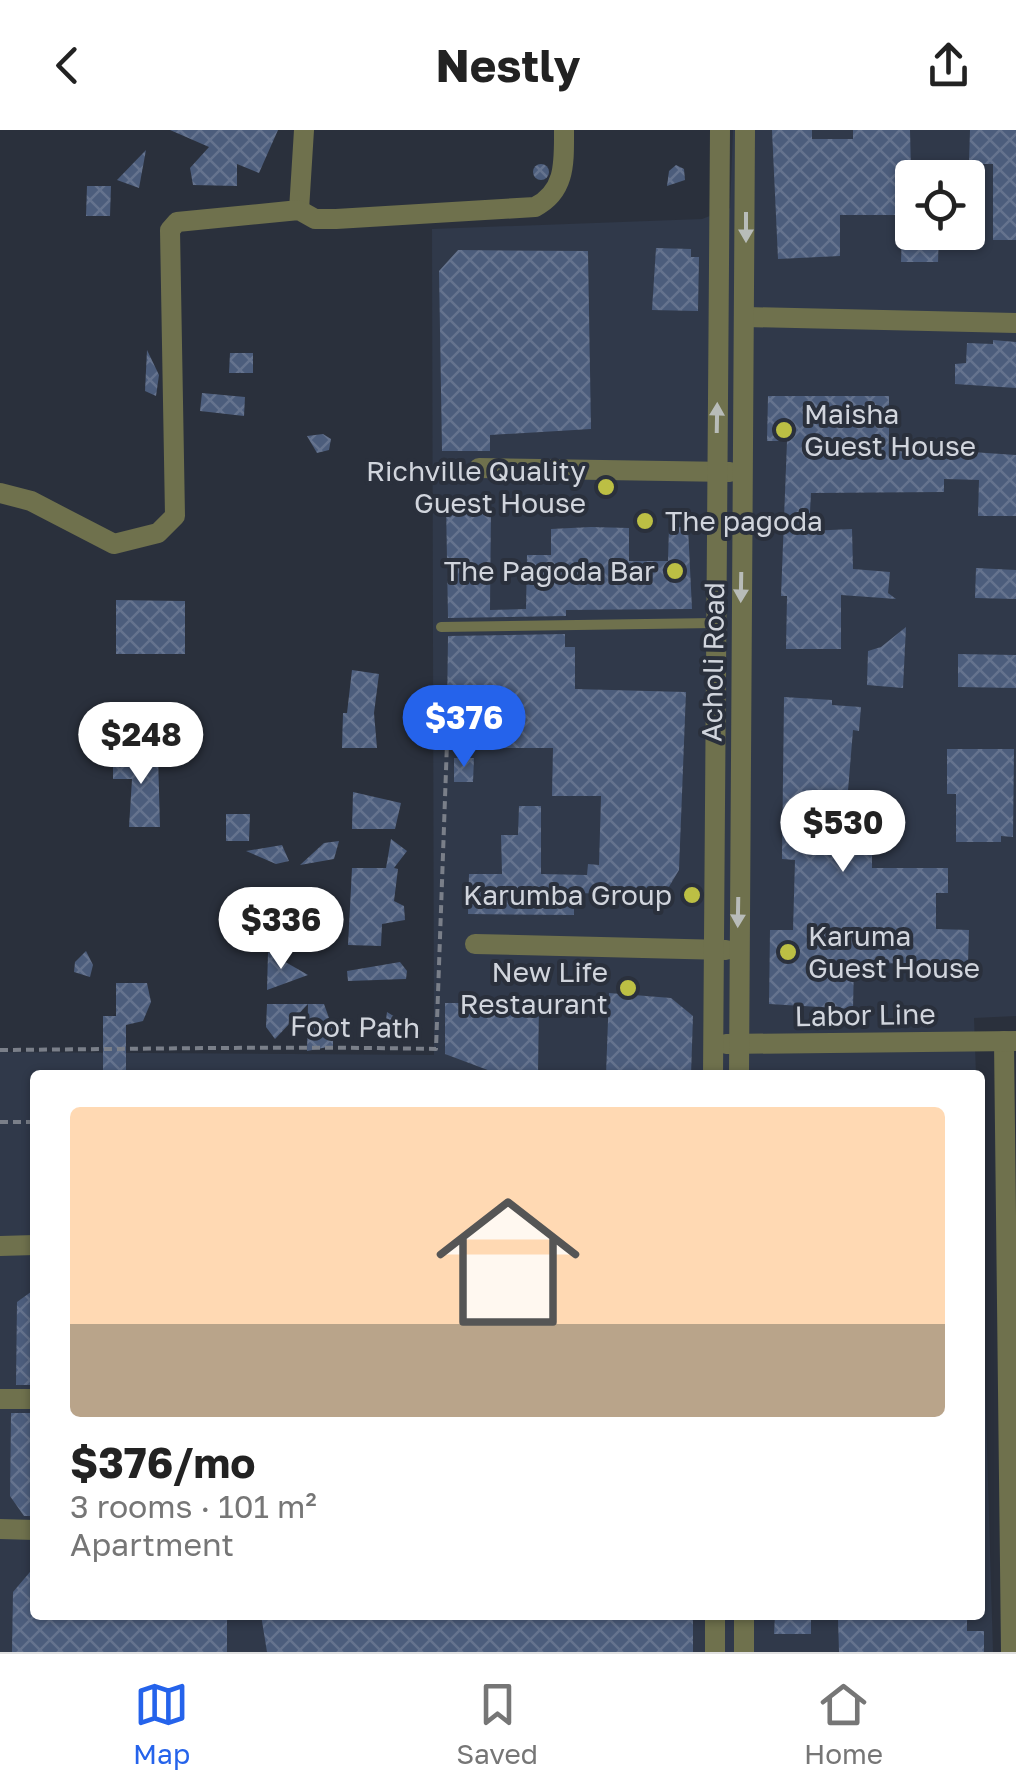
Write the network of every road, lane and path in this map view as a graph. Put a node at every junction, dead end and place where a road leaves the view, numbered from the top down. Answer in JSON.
{"nodes":[{"id":1,"x":304,"y":130,"type":"edge"},
{"id":2,"x":564,"y":130,"type":"edge"},
{"id":3,"x":720,"y":130,"type":"edge"},
{"id":4,"x":746,"y":130,"type":"edge"},
{"id":5,"x":299,"y":210,"type":"junction"},
{"id":6,"x":747,"y":317,"type":"junction"},
{"id":7,"x":1016,"y":323,"type":"edge"},
{"id":8,"x":479,"y":468,"type":"dead end"},
{"id":9,"x":716,"y":471,"type":"junction"},
{"id":10,"x":742,"y":472,"type":"junction"},
{"id":11,"x":0,"y":493,"type":"edge"},
{"id":12,"x":715,"y":623,"type":"junction"},
{"id":13,"x":440,"y":627,"type":"dead end"},
{"id":14,"x":448,"y":715,"type":"dead end"},
{"id":15,"x":475,"y":944,"type":"dead end"},
{"id":16,"x":738,"y":949,"type":"junction"},
{"id":17,"x":714,"y":950,"type":"junction"},
{"id":18,"x":1010,"y":1041,"type":"edge"},
{"id":19,"x":714,"y":1044,"type":"junction"},
{"id":20,"x":739,"y":1044,"type":"junction"},
{"id":21,"x":0,"y":1050,"type":"edge"},
{"id":22,"x":714,"y":1070,"type":"edge"},
{"id":23,"x":740,"y":1070,"type":"edge"},
{"id":24,"x":0,"y":1122,"type":"edge"},
{"id":25,"x":30,"y":1122,"type":"edge"},
{"id":26,"x":30,"y":1245,"type":"edge"},
{"id":27,"x":0,"y":1246,"type":"edge"},
{"id":28,"x":30,"y":1398,"type":"edge"},
{"id":29,"x":0,"y":1399,"type":"edge"},
{"id":30,"x":0,"y":1530,"type":"edge"},
{"id":31,"x":30,"y":1530,"type":"edge"},
{"id":32,"x":715,"y":1620,"type":"edge"},
{"id":33,"x":744,"y":1620,"type":"edge"},
{"id":34,"x":715,"y":1652,"type":"edge"},
{"id":35,"x":744,"y":1652,"type":"edge"},
{"id":36,"x":1011,"y":1652,"type":"edge"}],
"edges":[{"from":1,"to":5,"type":"street"},
{"from":2,"to":5,"type":"street"},
{"from":9,"to":3,"type":"street","name":"Acholi Road","one_way":true},
{"from":4,"to":6,"type":"street","name":"Acholi Road","one_way":true},
{"from":5,"to":11,"type":"street"},
{"from":6,"to":7,"type":"street"},
{"from":6,"to":10,"type":"street","name":"Acholi Road"},
{"from":8,"to":9,"type":"street"},
{"from":9,"to":10,"type":"street"},
{"from":9,"to":12,"type":"street","name":"Acholi Road"},
{"from":10,"to":16,"type":"street","name":"Acholi Road","one_way":true},
{"from":12,"to":13,"type":"lane"},
{"from":12,"to":17,"type":"street","name":"Acholi Road"},
{"from":14,"to":21,"type":"path","name":"Foot Path"},
{"from":15,"to":17,"type":"street"},
{"from":16,"to":17,"type":"street"},
{"from":16,"to":20,"type":"street","name":"Acholi Road"},
{"from":17,"to":19,"type":"street","name":"Acholi Road"},
{"from":18,"to":20,"type":"street","name":"Labor Line"},
{"from":18,"to":36,"type":"street"},
{"from":19,"to":20,"type":"street","name":"Labor Line"},
{"from":19,"to":22,"type":"street","name":"Acholi Road"},
{"from":20,"to":23,"type":"street","name":"Acholi Road"},
{"from":24,"to":25,"type":"path"},
{"from":26,"to":27,"type":"street"},
{"from":28,"to":29,"type":"street"},
{"from":30,"to":31,"type":"street"},
{"from":32,"to":34,"type":"street"},
{"from":33,"to":35,"type":"street"}]}
